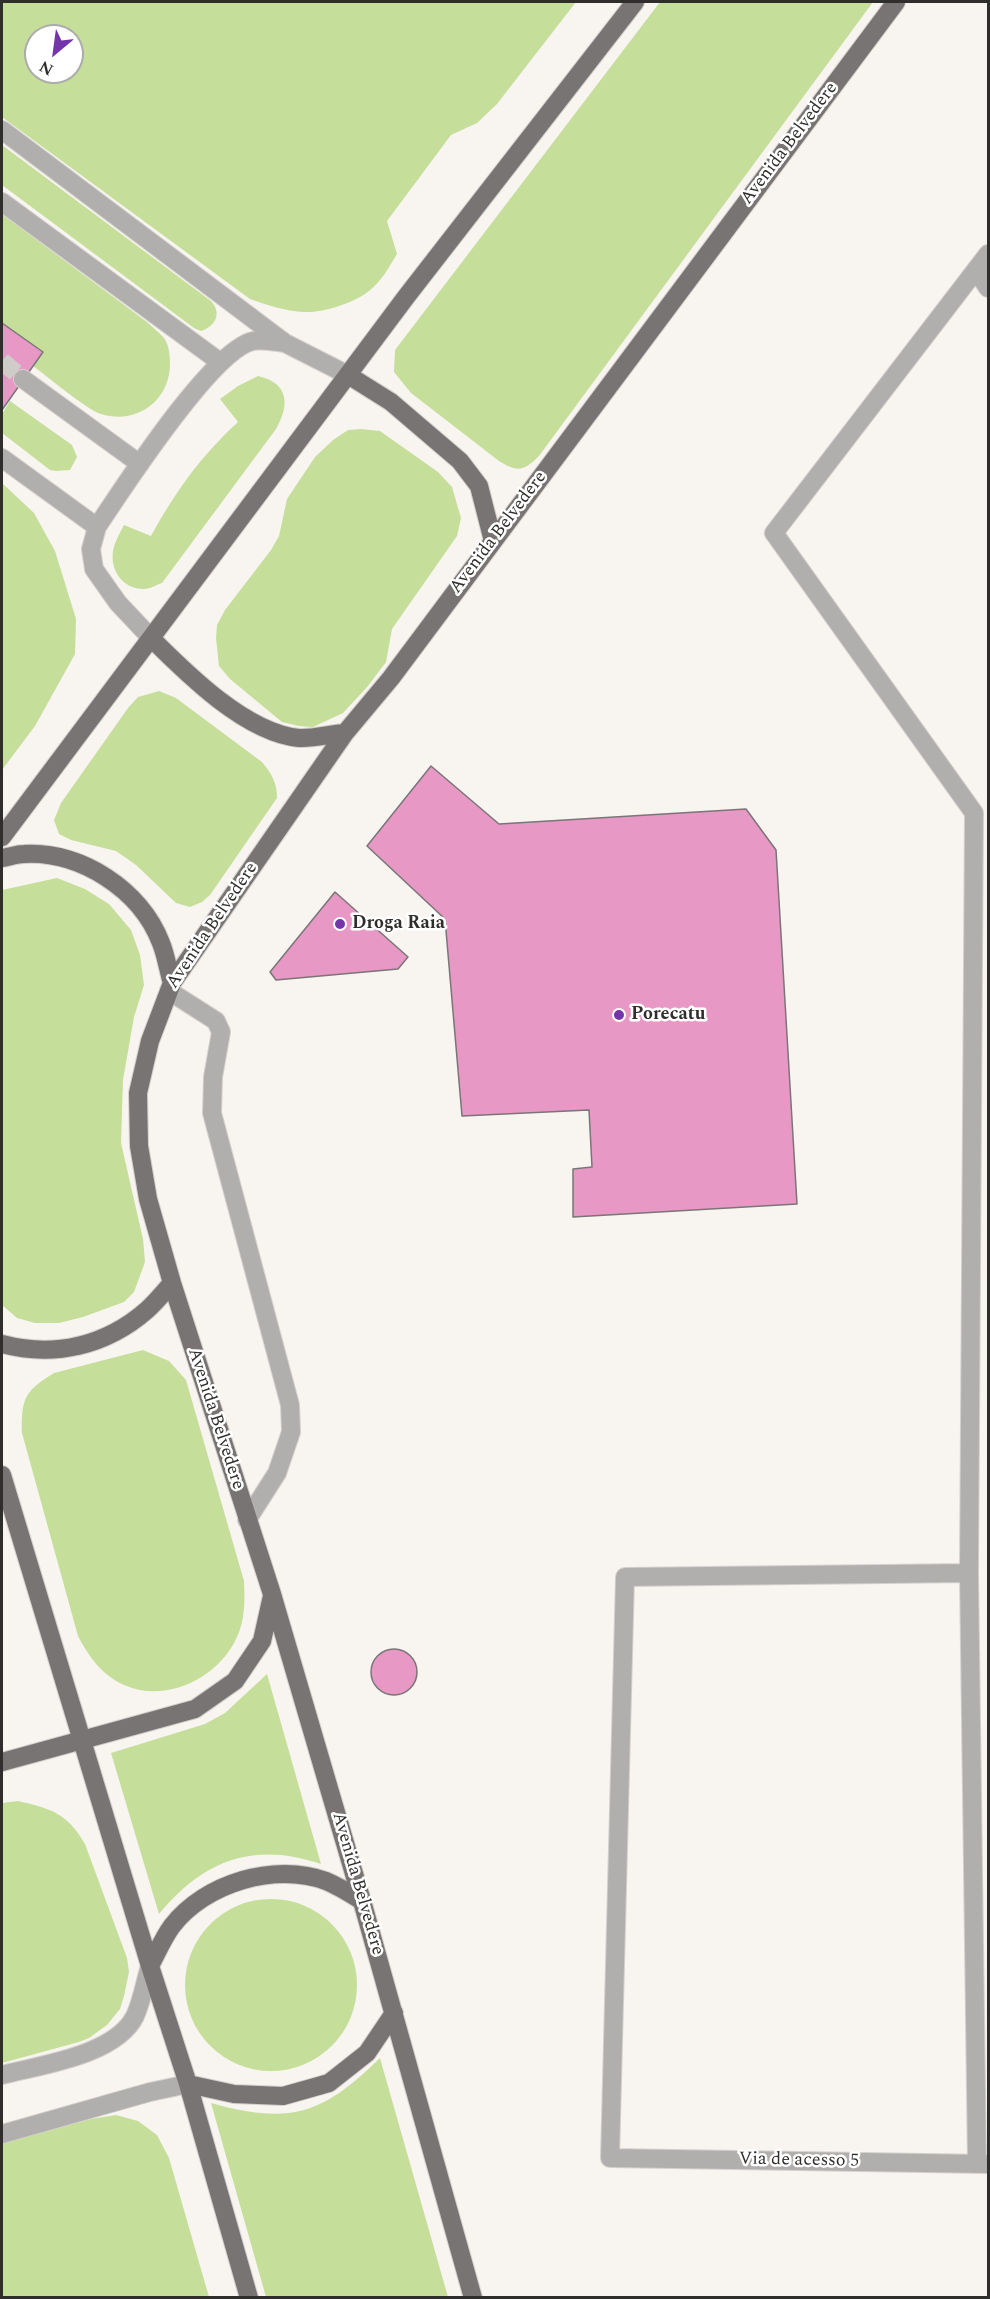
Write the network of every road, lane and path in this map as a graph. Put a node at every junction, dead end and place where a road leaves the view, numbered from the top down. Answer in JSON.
{"nodes":[{"id":1,"x":635,"y":2,"type":"edge"},
{"id":2,"x":896,"y":2,"type":"edge"},
{"id":3,"x":2,"y":130,"type":"edge"},
{"id":4,"x":2,"y":202,"type":"edge"},
{"id":5,"x":988,"y":254,"type":"edge"},
{"id":6,"x":976,"y":270,"type":"junction"},
{"id":7,"x":988,"y":288,"type":"edge"},
{"id":8,"x":285,"y":343,"type":"junction"},
{"id":9,"x":220,"y":362,"type":"junction"},
{"id":10,"x":348,"y":375,"type":"junction"},
{"id":11,"x":23,"y":379,"type":"tunnel mouth"},
{"id":12,"x":2,"y":458,"type":"edge"},
{"id":13,"x":140,"y":464,"type":"junction"},
{"id":14,"x":97,"y":527,"type":"junction"},
{"id":15,"x":493,"y":541,"type":"junction"},
{"id":16,"x":151,"y":638,"type":"junction"},
{"id":17,"x":345,"y":733,"type":"junction"},
{"id":18,"x":2,"y":837,"type":"edge"},
{"id":19,"x":2,"y":858,"type":"edge"},
{"id":20,"x":980,"y":983,"type":"edge"},
{"id":21,"x":170,"y":987,"type":"junction"},
{"id":22,"x":172,"y":1282,"type":"junction"},
{"id":23,"x":2,"y":1344,"type":"edge"},
{"id":24,"x":2,"y":1475,"type":"edge"},
{"id":25,"x":247,"y":1520,"type":"junction"},
{"id":26,"x":969,"y":1574,"type":"junction"},
{"id":27,"x":272,"y":1594,"type":"junction"},
{"id":28,"x":82,"y":1740,"type":"junction"},
{"id":29,"x":2,"y":1762,"type":"edge"},
{"id":30,"x":362,"y":1901,"type":"junction"},
{"id":31,"x":150,"y":1966,"type":"junction"},
{"id":32,"x":394,"y":2013,"type":"junction"},
{"id":33,"x":2,"y":2075,"type":"edge"},
{"id":34,"x":188,"y":2084,"type":"junction"},
{"id":35,"x":2,"y":2134,"type":"edge"},
{"id":36,"x":983,"y":2164,"type":"edge"},
{"id":37,"x":249,"y":2298,"type":"edge"},
{"id":38,"x":473,"y":2298,"type":"edge"}],
"edges":[{"from":1,"to":10,"type":"main road"},
{"from":2,"to":15,"type":"main road","name":"Avenida Belvedere"},
{"from":3,"to":8,"type":"street"},
{"from":4,"to":9,"type":"street"},
{"from":5,"to":6,"type":"street"},
{"from":6,"to":7,"type":"street"},
{"from":6,"to":20,"type":"street"},
{"from":8,"to":9,"type":"street"},
{"from":8,"to":10,"type":"street"},
{"from":9,"to":13,"type":"street"},
{"from":10,"to":15,"type":"main road"},
{"from":10,"to":16,"type":"main road"},
{"from":11,"to":13,"type":"street"},
{"from":12,"to":14,"type":"street"},
{"from":13,"to":14,"type":"street"},
{"from":14,"to":16,"type":"street"},
{"from":15,"to":17,"type":"main road","name":"Avenida Belvedere"},
{"from":16,"to":17,"type":"main road"},
{"from":16,"to":18,"type":"main road"},
{"from":17,"to":21,"type":"main road","name":"Avenida Belvedere"},
{"from":19,"to":21,"type":"main road"},
{"from":20,"to":26,"type":"street"},
{"from":21,"to":22,"type":"main road","name":"Avenida Belvedere"},
{"from":21,"to":25,"type":"street"},
{"from":22,"to":23,"type":"main road"},
{"from":22,"to":25,"type":"main road","name":"Avenida Belvedere"},
{"from":24,"to":28,"type":"main road"},
{"from":25,"to":27,"type":"main road","name":"Avenida Belvedere"},
{"from":26,"to":36,"type":"street"},
{"from":26,"to":36,"type":"street","name":"Via de acesso 5"},
{"from":27,"to":28,"type":"main road"},
{"from":27,"to":30,"type":"main road","name":"Avenida Belvedere"},
{"from":28,"to":29,"type":"main road"},
{"from":28,"to":31,"type":"main road"},
{"from":30,"to":31,"type":"main road"},
{"from":30,"to":32,"type":"main road","name":"Avenida Belvedere"},
{"from":31,"to":33,"type":"street"},
{"from":31,"to":34,"type":"main road"},
{"from":32,"to":34,"type":"main road"},
{"from":32,"to":38,"type":"main road","name":"Avenida Belvedere"},
{"from":34,"to":35,"type":"street"},
{"from":34,"to":37,"type":"main road"}]}
